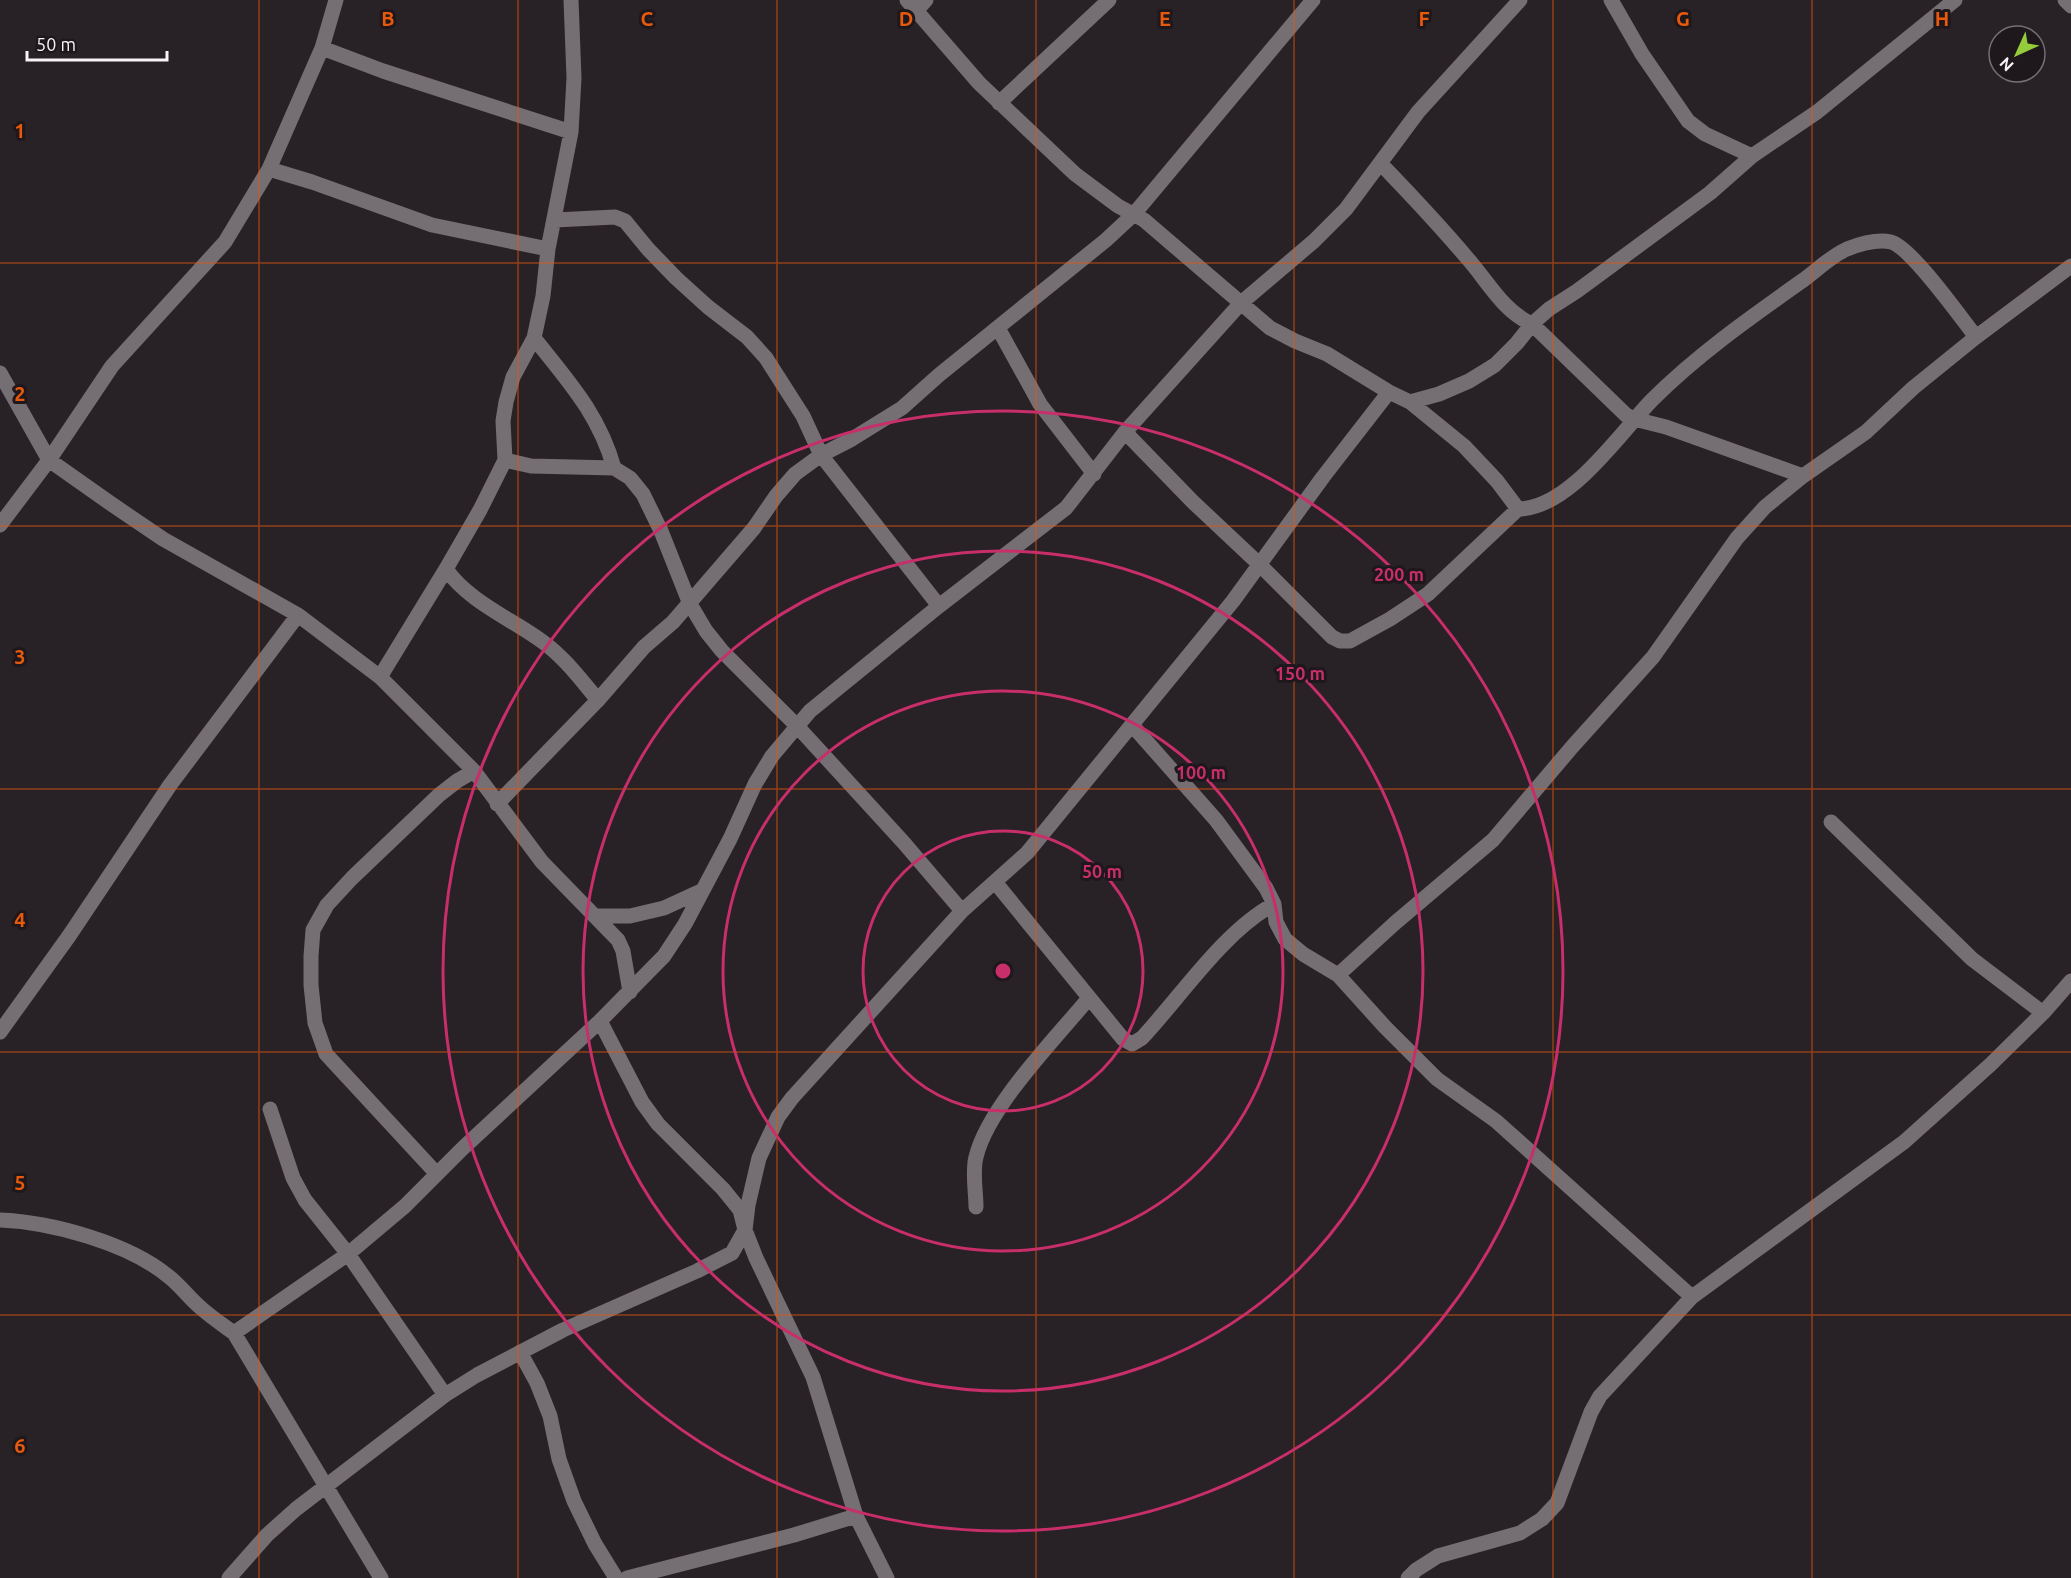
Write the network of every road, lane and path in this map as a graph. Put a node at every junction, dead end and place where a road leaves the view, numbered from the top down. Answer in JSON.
{"nodes":[{"id":1,"x":336,"y":0,"type":"edge"},
{"id":2,"x":571,"y":0,"type":"edge"},
{"id":3,"x":1109,"y":0,"type":"edge"},
{"id":4,"x":1313,"y":0,"type":"edge"},
{"id":5,"x":1520,"y":0,"type":"edge"},
{"id":6,"x":1611,"y":0,"type":"edge"},
{"id":7,"x":1955,"y":0,"type":"edge"},
{"id":8,"x":2065,"y":0,"type":"edge"},
{"id":9,"x":916,"y":4,"type":"edge"},
{"id":10,"x":2071,"y":6,"type":"edge"},
{"id":11,"x":322,"y":48,"type":"junction"},
{"id":12,"x":999,"y":103,"type":"junction"},
{"id":13,"x":571,"y":132,"type":"junction"},
{"id":14,"x":1752,"y":156,"type":"junction"},
{"id":15,"x":1381,"y":164,"type":"junction"},
{"id":16,"x":269,"y":169,"type":"junction"},
{"id":17,"x":1134,"y":214,"type":"junction"},
{"id":18,"x":555,"y":220,"type":"junction"},
{"id":19,"x":548,"y":249,"type":"junction"},
{"id":20,"x":2071,"y":266,"type":"edge"},
{"id":21,"x":1241,"y":303,"type":"junction"},
{"id":22,"x":1532,"y":324,"type":"junction"},
{"id":23,"x":998,"y":328,"type":"junction"},
{"id":24,"x":1976,"y":337,"type":"junction"},
{"id":25,"x":534,"y":338,"type":"junction"},
{"id":26,"x":0,"y":373,"type":"edge"},
{"id":27,"x":4,"y":390,"type":"edge"},
{"id":28,"x":1389,"y":392,"type":"junction"},
{"id":29,"x":1410,"y":402,"type":"junction"},
{"id":30,"x":1634,"y":420,"type":"junction"},
{"id":31,"x":1125,"y":432,"type":"junction"},
{"id":32,"x":821,"y":455,"type":"junction"},
{"id":33,"x":49,"y":459,"type":"junction"},
{"id":34,"x":505,"y":460,"type":"junction"},
{"id":35,"x":614,"y":468,"type":"junction"},
{"id":36,"x":1094,"y":474,"type":"junction"},
{"id":37,"x":1803,"y":476,"type":"junction"},
{"id":38,"x":1518,"y":508,"type":"junction"},
{"id":39,"x":0,"y":525,"type":"edge"},
{"id":40,"x":1259,"y":564,"type":"junction"},
{"id":41,"x":446,"y":569,"type":"junction"},
{"id":42,"x":690,"y":603,"type":"junction"},
{"id":43,"x":939,"y":606,"type":"junction"},
{"id":44,"x":298,"y":615,"type":"junction"},
{"id":45,"x":380,"y":677,"type":"junction"},
{"id":46,"x":598,"y":700,"type":"junction"},
{"id":47,"x":1132,"y":725,"type":"junction"},
{"id":48,"x":797,"y":726,"type":"junction"},
{"id":49,"x":474,"y":771,"type":"junction"},
{"id":50,"x":497,"y":804,"type":"junction"},
{"id":51,"x":1831,"y":822,"type":"dead end"},
{"id":52,"x":995,"y":882,"type":"junction"},
{"id":53,"x":701,"y":891,"type":"junction"},
{"id":54,"x":1274,"y":904,"type":"junction"},
{"id":55,"x":962,"y":911,"type":"junction"},
{"id":56,"x":595,"y":916,"type":"junction"},
{"id":57,"x":1338,"y":975,"type":"junction"},
{"id":58,"x":2071,"y":981,"type":"edge"},
{"id":59,"x":630,"y":992,"type":"junction"},
{"id":60,"x":1089,"y":998,"type":"junction"},
{"id":61,"x":2043,"y":1012,"type":"junction"},
{"id":62,"x":600,"y":1021,"type":"junction"},
{"id":63,"x":0,"y":1032,"type":"edge"},
{"id":64,"x":270,"y":1109,"type":"dead end"},
{"id":65,"x":437,"y":1173,"type":"junction"},
{"id":66,"x":976,"y":1207,"type":"dead end"},
{"id":67,"x":0,"y":1220,"type":"edge"},
{"id":68,"x":745,"y":1230,"type":"junction"},
{"id":69,"x":348,"y":1254,"type":"junction"},
{"id":70,"x":1692,"y":1297,"type":"junction"},
{"id":71,"x":234,"y":1333,"type":"junction"},
{"id":72,"x":520,"y":1352,"type":"junction"},
{"id":73,"x":445,"y":1395,"type":"junction"},
{"id":74,"x":325,"y":1486,"type":"junction"},
{"id":75,"x":856,"y":1516,"type":"junction"},
{"id":76,"x":229,"y":1578,"type":"edge"},
{"id":77,"x":381,"y":1578,"type":"edge"},
{"id":78,"x":616,"y":1578,"type":"edge"},
{"id":79,"x":627,"y":1578,"type":"edge"},
{"id":80,"x":887,"y":1578,"type":"edge"},
{"id":81,"x":1408,"y":1578,"type":"edge"}],
"edges":[{"from":1,"to":11,"type":"street"},
{"from":2,"to":13,"type":"street"},
{"from":3,"to":12,"type":"street"},
{"from":4,"to":17,"type":"street"},
{"from":5,"to":15,"type":"street"},
{"from":6,"to":14,"type":"street"},
{"from":7,"to":14,"type":"street"},
{"from":8,"to":10,"type":"street"},
{"from":9,"to":12,"type":"street"},
{"from":11,"to":13,"type":"street"},
{"from":11,"to":16,"type":"street"},
{"from":12,"to":17,"type":"street"},
{"from":13,"to":18,"type":"street"},
{"from":14,"to":22,"type":"street"},
{"from":15,"to":21,"type":"street"},
{"from":15,"to":22,"type":"street"},
{"from":16,"to":19,"type":"street"},
{"from":16,"to":33,"type":"street"},
{"from":17,"to":21,"type":"street"},
{"from":17,"to":23,"type":"street"},
{"from":18,"to":19,"type":"street"},
{"from":18,"to":32,"type":"street"},
{"from":19,"to":25,"type":"street"},
{"from":20,"to":24,"type":"street"},
{"from":21,"to":28,"type":"street"},
{"from":21,"to":31,"type":"street"},
{"from":22,"to":29,"type":"street"},
{"from":22,"to":30,"type":"street"},
{"from":23,"to":32,"type":"street"},
{"from":23,"to":36,"type":"street"},
{"from":24,"to":30,"type":"street"},
{"from":24,"to":37,"type":"street"},
{"from":25,"to":34,"type":"street"},
{"from":25,"to":35,"type":"street"},
{"from":26,"to":27,"type":"street"},
{"from":27,"to":33,"type":"street"},
{"from":28,"to":29,"type":"street"},
{"from":28,"to":40,"type":"street"},
{"from":29,"to":38,"type":"street"},
{"from":30,"to":37,"type":"street"},
{"from":30,"to":38,"type":"street"},
{"from":31,"to":36,"type":"street"},
{"from":31,"to":40,"type":"street"},
{"from":32,"to":42,"type":"street"},
{"from":32,"to":43,"type":"street"},
{"from":33,"to":39,"type":"street"},
{"from":33,"to":44,"type":"street"},
{"from":34,"to":35,"type":"street"},
{"from":34,"to":41,"type":"street"},
{"from":35,"to":42,"type":"street"},
{"from":36,"to":43,"type":"street"},
{"from":37,"to":57,"type":"street"},
{"from":38,"to":40,"type":"street"},
{"from":40,"to":47,"type":"street"},
{"from":41,"to":45,"type":"street"},
{"from":41,"to":46,"type":"street"},
{"from":42,"to":46,"type":"street"},
{"from":42,"to":48,"type":"street"},
{"from":43,"to":48,"type":"street"},
{"from":44,"to":45,"type":"street"},
{"from":44,"to":63,"type":"street"},
{"from":45,"to":49,"type":"street"},
{"from":46,"to":50,"type":"street"},
{"from":47,"to":52,"type":"street"},
{"from":47,"to":54,"type":"street"},
{"from":48,"to":53,"type":"street"},
{"from":48,"to":55,"type":"street"},
{"from":49,"to":50,"type":"street"},
{"from":49,"to":65,"type":"street"},
{"from":50,"to":56,"type":"street"},
{"from":51,"to":61,"type":"street"},
{"from":52,"to":55,"type":"street"},
{"from":52,"to":60,"type":"street"},
{"from":53,"to":56,"type":"street"},
{"from":53,"to":59,"type":"street"},
{"from":54,"to":57,"type":"street"},
{"from":54,"to":60,"type":"street"},
{"from":55,"to":68,"type":"street"},
{"from":56,"to":59,"type":"street"},
{"from":57,"to":70,"type":"street"},
{"from":58,"to":61,"type":"street"},
{"from":59,"to":62,"type":"street"},
{"from":60,"to":66,"type":"street"},
{"from":61,"to":70,"type":"street"},
{"from":62,"to":65,"type":"street"},
{"from":62,"to":68,"type":"street"},
{"from":64,"to":69,"type":"street"},
{"from":65,"to":69,"type":"street"},
{"from":67,"to":71,"type":"street"},
{"from":68,"to":72,"type":"street"},
{"from":68,"to":75,"type":"street"},
{"from":69,"to":71,"type":"street"},
{"from":69,"to":73,"type":"street"},
{"from":70,"to":81,"type":"street"},
{"from":71,"to":74,"type":"street"},
{"from":72,"to":73,"type":"street"},
{"from":72,"to":78,"type":"street"},
{"from":73,"to":74,"type":"street"},
{"from":74,"to":76,"type":"street"},
{"from":74,"to":77,"type":"street"},
{"from":75,"to":79,"type":"street"},
{"from":75,"to":80,"type":"street"}]}
